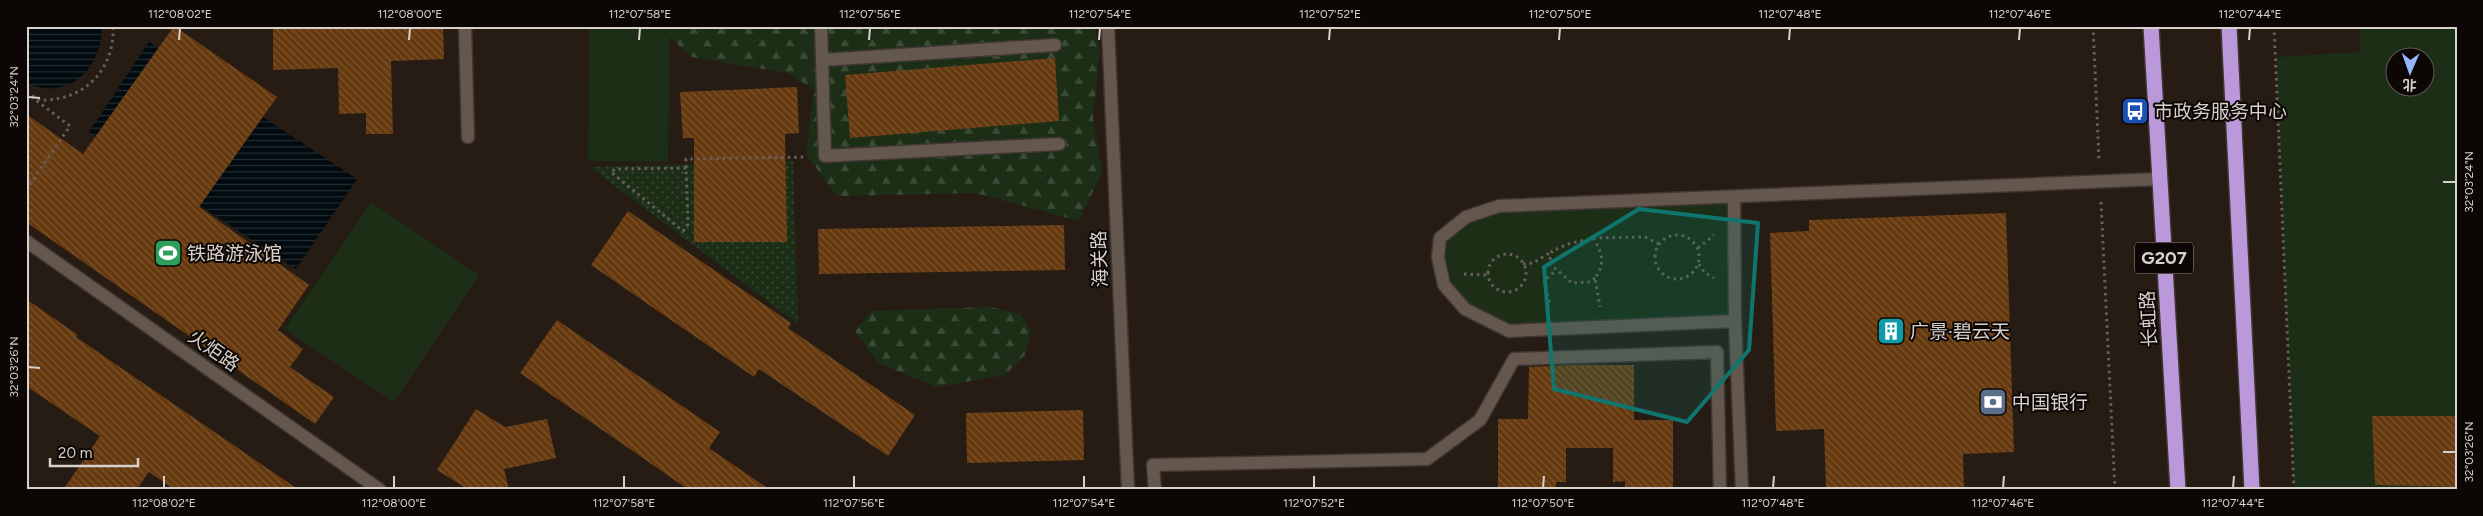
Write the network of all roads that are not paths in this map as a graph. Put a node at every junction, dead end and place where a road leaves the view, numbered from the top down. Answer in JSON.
{"nodes":[{"id":1,"x":465,"y":26,"type":"edge"},
{"id":2,"x":821,"y":26,"type":"edge"},
{"id":3,"x":1108,"y":26,"type":"edge"},
{"id":4,"x":2151,"y":26,"type":"edge"},
{"id":5,"x":2229,"y":26,"type":"edge"},
{"id":6,"x":1055,"y":45,"type":"dead end"},
{"id":7,"x":822,"y":60,"type":"junction"},
{"id":8,"x":468,"y":137,"type":"dead end"},
{"id":9,"x":1059,"y":144,"type":"dead end"},
{"id":10,"x":2160,"y":179,"type":"junction"},
{"id":11,"x":1734,"y":196,"type":"junction"},
{"id":12,"x":26,"y":241,"type":"edge"},
{"id":13,"x":1735,"y":321,"type":"junction"},
{"id":14,"x":380,"y":490,"type":"edge"},
{"id":15,"x":1128,"y":490,"type":"edge"},
{"id":16,"x":1155,"y":490,"type":"edge"},
{"id":17,"x":1720,"y":490,"type":"edge"},
{"id":18,"x":1742,"y":490,"type":"edge"},
{"id":19,"x":2178,"y":490,"type":"edge"},
{"id":20,"x":2252,"y":490,"type":"edge"}],
"edges":[{"from":1,"to":8,"type":"street"},
{"from":2,"to":7,"type":"street"},
{"from":3,"to":15,"type":"street","name":"海关路"},
{"from":4,"to":10,"type":"highway","name":"长虹路","number":"G207"},
{"from":5,"to":20,"type":"highway"},
{"from":6,"to":7,"type":"street"},
{"from":7,"to":9,"type":"street"},
{"from":10,"to":11,"type":"street"},
{"from":10,"to":19,"type":"highway","name":"长虹路","number":"G207"},
{"from":11,"to":13,"type":"street"},
{"from":11,"to":13,"type":"street"},
{"from":12,"to":14,"type":"street","name":"火炬路"},
{"from":13,"to":18,"type":"street"},
{"from":16,"to":17,"type":"street"}]}
